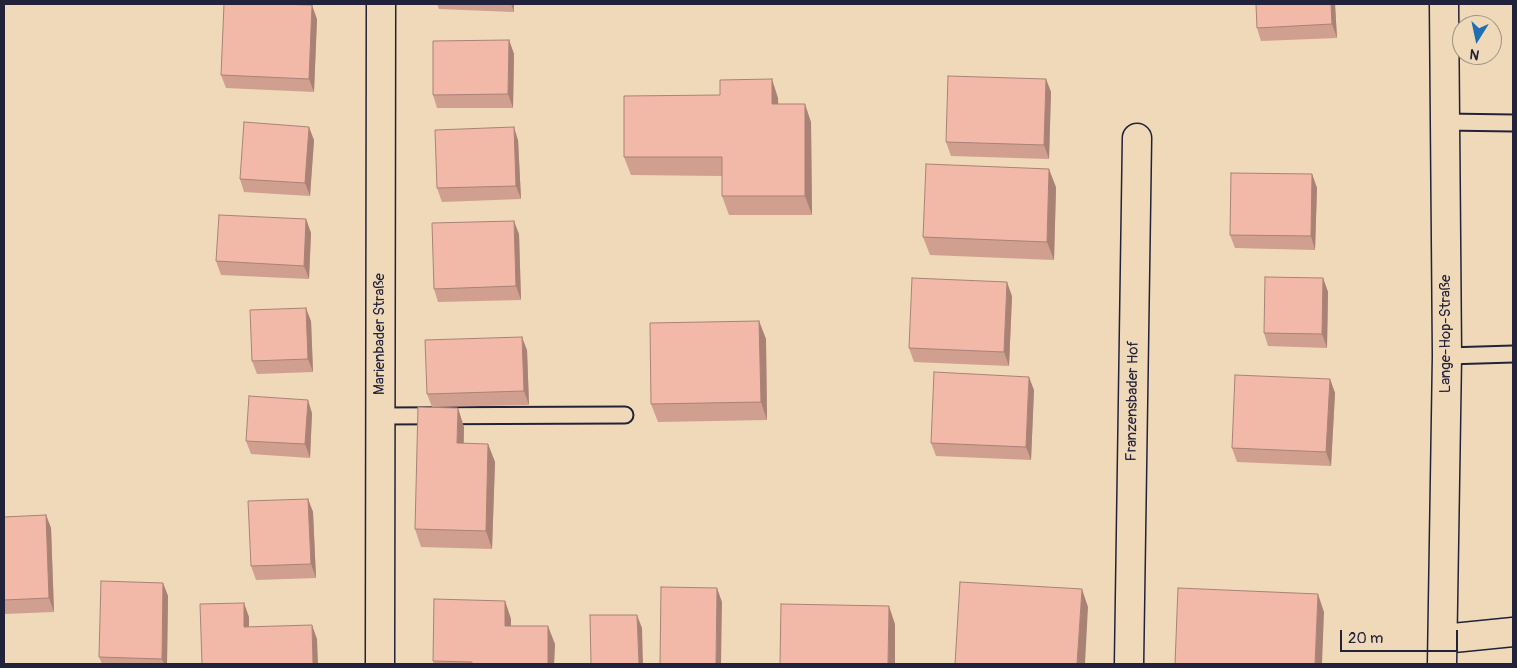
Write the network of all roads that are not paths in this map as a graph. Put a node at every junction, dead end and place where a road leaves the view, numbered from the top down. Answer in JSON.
{"nodes":[{"id":1,"x":380,"y":4,"type":"edge"},
{"id":2,"x":1444,"y":4,"type":"edge"},
{"id":3,"x":1445,"y":122,"type":"junction"},
{"id":4,"x":1513,"y":123,"type":"edge"},
{"id":5,"x":1137,"y":138,"type":"dead end"},
{"id":6,"x":1513,"y":354,"type":"edge"},
{"id":7,"x":1447,"y":356,"type":"junction"},
{"id":8,"x":625,"y":415,"type":"dead end"},
{"id":9,"x":380,"y":416,"type":"junction"},
{"id":10,"x":1513,"y":632,"type":"edge"},
{"id":11,"x":1442,"y":652,"type":"edge"},
{"id":12,"x":380,"y":664,"type":"edge"},
{"id":13,"x":1129,"y":664,"type":"edge"}],
"edges":[{"from":1,"to":9,"type":"street","name":"Marienbader Straße"},
{"from":2,"to":3,"type":"street","name":"Lange-Hop-Straße"},
{"from":3,"to":4,"type":"lane"},
{"from":3,"to":7,"type":"street","name":"Lange-Hop-Straße"},
{"from":5,"to":13,"type":"street","name":"Franzensbader Hof"},
{"from":6,"to":7,"type":"lane"},
{"from":7,"to":11,"type":"street","name":"Lange-Hop-Straße"},
{"from":8,"to":9,"type":"lane"},
{"from":9,"to":12,"type":"street","name":"Marienbader Straße"},
{"from":10,"to":11,"type":"street"}]}
